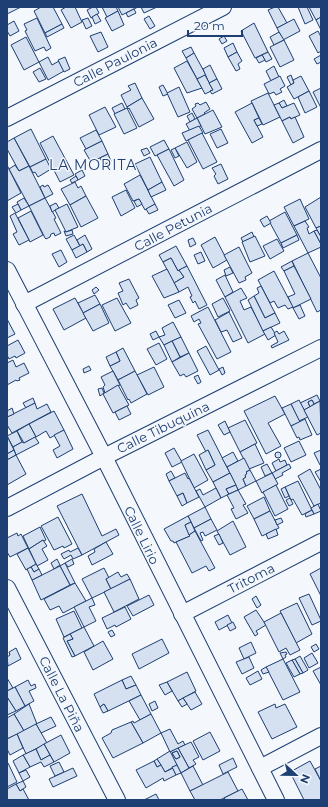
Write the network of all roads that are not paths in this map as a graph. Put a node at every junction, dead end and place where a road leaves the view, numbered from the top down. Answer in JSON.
{"nodes":[{"id":1,"x":223,"y":7,"type":"edge"},
{"id":2,"x":7,"y":118,"type":"edge"},
{"id":3,"x":321,"y":150,"type":"edge"},
{"id":4,"x":7,"y":270,"type":"edge"},
{"id":5,"x":24,"y":304,"type":"junction"},
{"id":6,"x":321,"y":348,"type":"edge"},
{"id":7,"x":104,"y":457,"type":"junction"},
{"id":8,"x":7,"y":508,"type":"edge"},
{"id":9,"x":321,"y":542,"type":"edge"},
{"id":10,"x":7,"y":588,"type":"edge"},
{"id":11,"x":182,"y":614,"type":"junction"},
{"id":12,"x":321,"y":736,"type":"edge"},
{"id":13,"x":260,"y":768,"type":"junction"},
{"id":14,"x":117,"y":800,"type":"edge"},
{"id":15,"x":276,"y":800,"type":"edge"}],
"edges":[{"from":1,"to":2,"type":"street","name":"Calle Paulonia"},
{"from":3,"to":5,"type":"street","name":"Calle Petunia"},
{"from":4,"to":5,"type":"street","name":"Calle Lirio"},
{"from":5,"to":7,"type":"street","name":"Calle Lirio"},
{"from":6,"to":7,"type":"street","name":"Calle Tibuquina"},
{"from":7,"to":8,"type":"street","name":"Calle Tibuquina"},
{"from":7,"to":11,"type":"street","name":"Calle Lirio"},
{"from":9,"to":11,"type":"street","name":"Tritoma"},
{"from":10,"to":14,"type":"street","name":"Calle La Piña"},
{"from":11,"to":13,"type":"street","name":"Calle Lirio"},
{"from":12,"to":13,"type":"street"},
{"from":13,"to":15,"type":"street","name":"Calle Lirio"}]}
